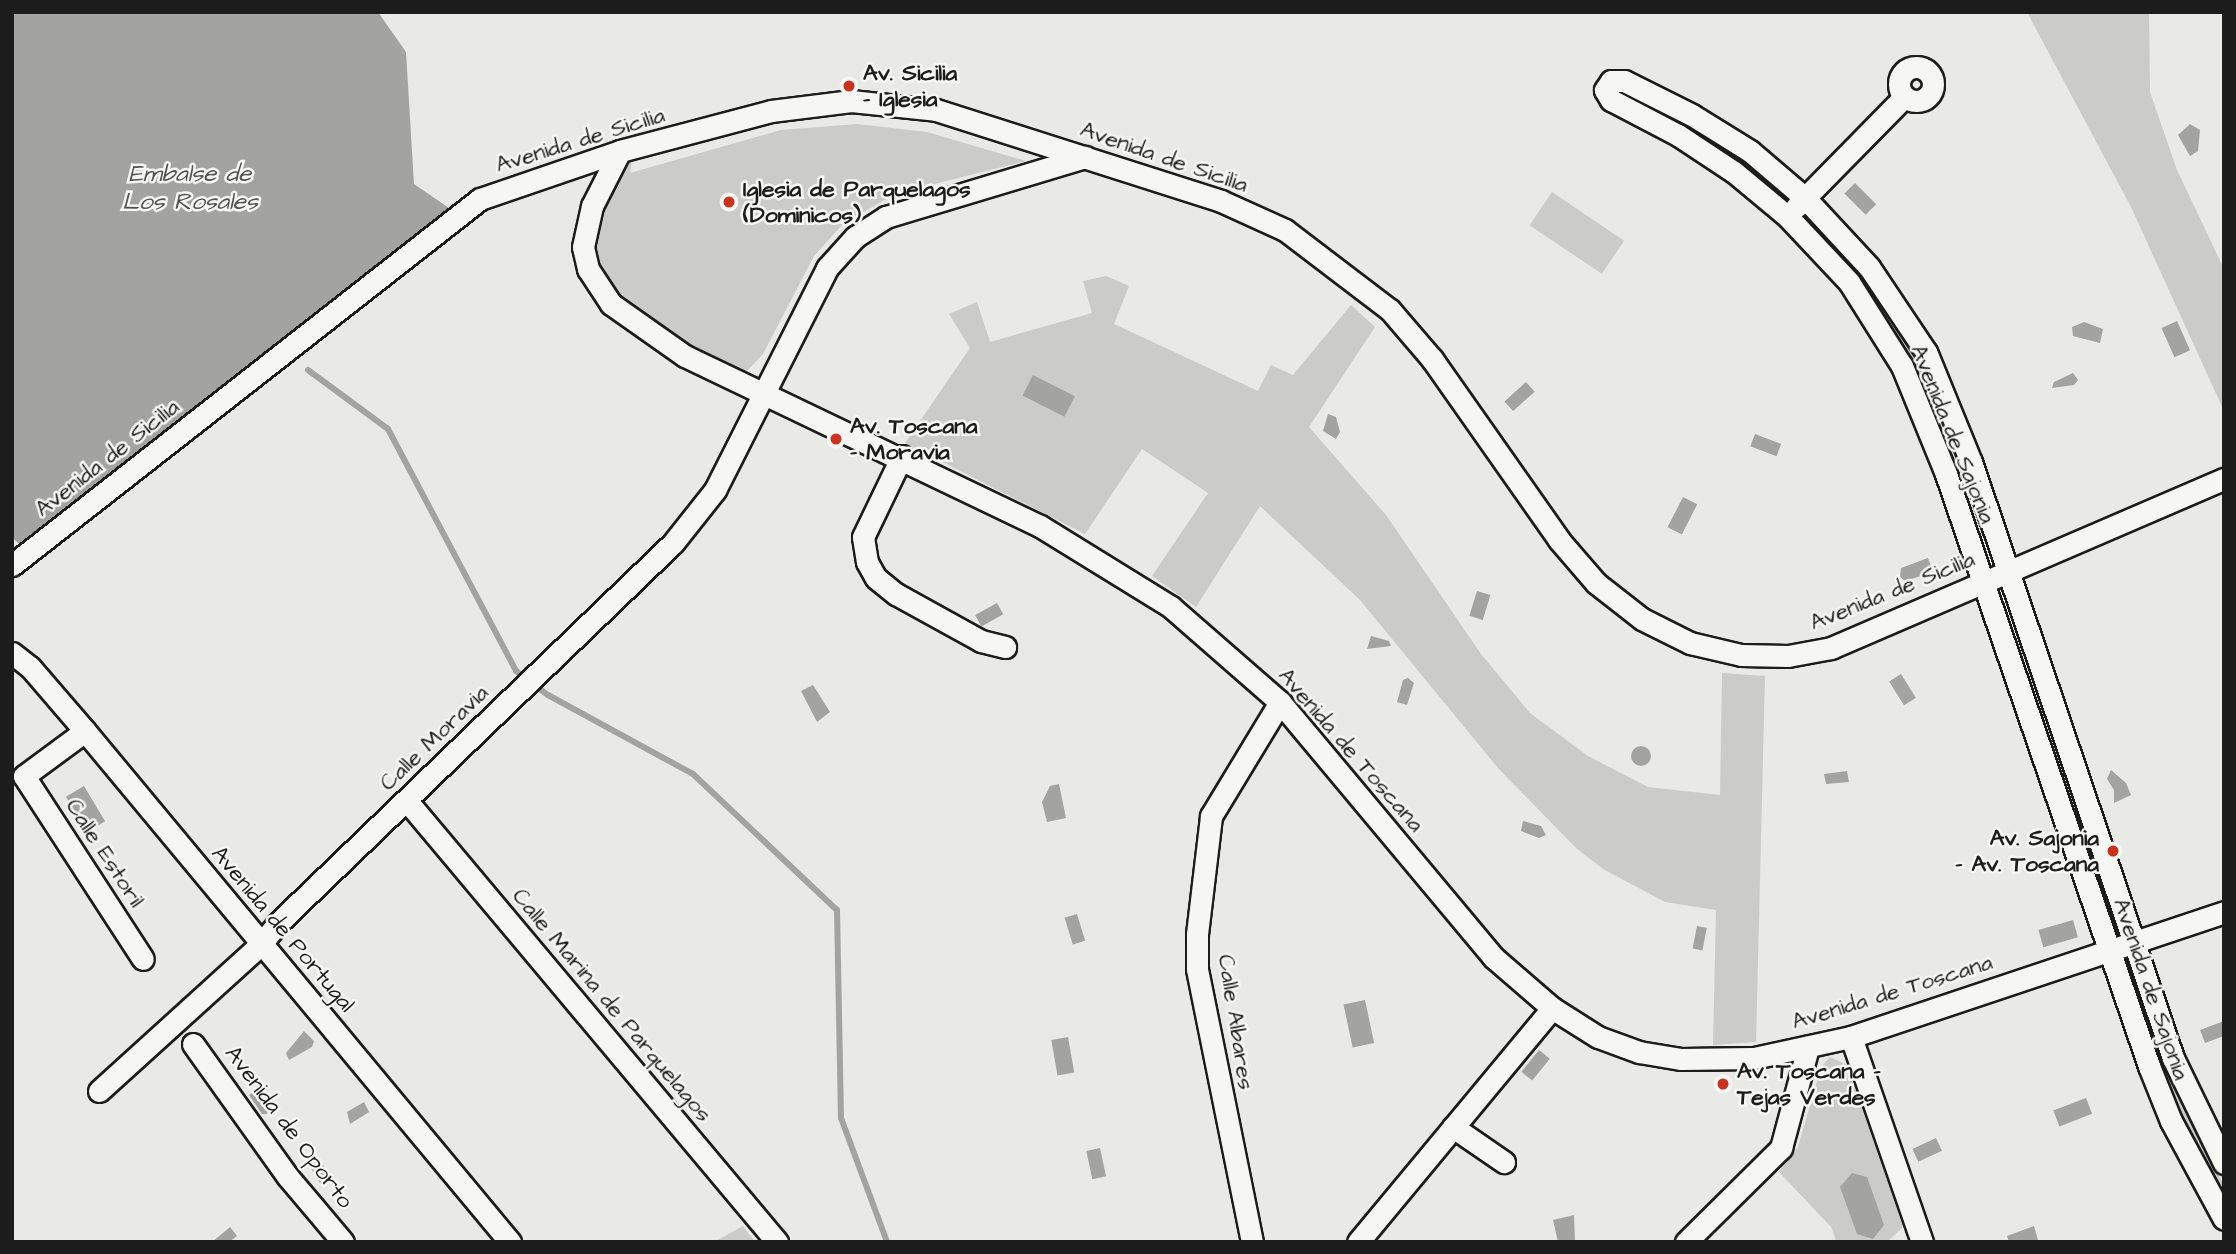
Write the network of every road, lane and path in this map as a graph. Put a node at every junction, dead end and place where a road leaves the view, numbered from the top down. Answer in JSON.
{"nodes":[{"id":1,"x":1904,"y":97,"type":"dead end"},
{"id":2,"x":620,"y":152,"type":"junction"},
{"id":3,"x":1085,"y":157,"type":"junction"},
{"id":4,"x":1805,"y":198,"type":"junction"},
{"id":5,"x":1788,"y":217,"type":"junction"},
{"id":6,"x":766,"y":391,"type":"junction"},
{"id":7,"x":902,"y":456,"type":"junction"},
{"id":8,"x":2224,"y":479,"type":"edge"},
{"id":9,"x":12,"y":565,"type":"edge"},
{"id":10,"x":2008,"y":572,"type":"junction"},
{"id":11,"x":1982,"y":584,"type":"junction"},
{"id":12,"x":1005,"y":648,"type":"dead end"},
{"id":13,"x":12,"y":653,"type":"edge"},
{"id":14,"x":1280,"y":702,"type":"junction"},
{"id":15,"x":85,"y":731,"type":"junction"},
{"id":16,"x":18,"y":773,"type":"edge"},
{"id":17,"x":407,"y":801,"type":"junction"},
{"id":18,"x":2224,"y":912,"type":"edge"},
{"id":19,"x":2133,"y":943,"type":"junction"},
{"id":20,"x":261,"y":944,"type":"junction"},
{"id":21,"x":2109,"y":950,"type":"junction"},
{"id":22,"x":143,"y":959,"type":"dead end"},
{"id":23,"x":1552,"y":1008,"type":"junction"},
{"id":24,"x":1851,"y":1037,"type":"junction"},
{"id":25,"x":193,"y":1044,"type":"dead end"},
{"id":26,"x":1808,"y":1047,"type":"junction"},
{"id":27,"x":99,"y":1091,"type":"dead end"},
{"id":28,"x":1453,"y":1128,"type":"junction"},
{"id":29,"x":1504,"y":1162,"type":"dead end"},
{"id":30,"x":2224,"y":1163,"type":"edge"},
{"id":31,"x":2224,"y":1219,"type":"edge"},
{"id":32,"x":1914,"y":1237,"type":"edge"},
{"id":33,"x":344,"y":1242,"type":"edge"},
{"id":34,"x":510,"y":1242,"type":"edge"},
{"id":35,"x":777,"y":1242,"type":"edge"},
{"id":36,"x":1252,"y":1242,"type":"edge"},
{"id":37,"x":1358,"y":1242,"type":"edge"},
{"id":38,"x":1686,"y":1242,"type":"edge"}],
"edges":[{"from":1,"to":4,"type":"street"},
{"from":2,"to":3,"type":"street","name":"Avenida de Sicilia"},
{"from":2,"to":6,"type":"street","name":"Avenida de Toscana"},
{"from":2,"to":9,"type":"street","name":"Avenida de Sicilia"},
{"from":3,"to":6,"type":"street","name":"Calle Moravia"},
{"from":3,"to":11,"type":"street","name":"Avenida de Sicilia"},
{"from":4,"to":5,"type":"street"},
{"from":4,"to":5,"type":"street","name":"Avenida de Sajonia"},
{"from":4,"to":10,"type":"street","name":"Avenida de Sajonia"},
{"from":5,"to":11,"type":"street","name":"Avenida de Sajonia"},
{"from":6,"to":7,"type":"street","name":"Avenida de Toscana"},
{"from":6,"to":17,"type":"street","name":"Calle Moravia"},
{"from":7,"to":12,"type":"street"},
{"from":7,"to":14,"type":"street","name":"Avenida de Toscana"},
{"from":8,"to":10,"type":"street","name":"Avenida de Sicilia"},
{"from":10,"to":11,"type":"street","name":"Avenida de Sicilia"},
{"from":10,"to":19,"type":"street","name":"Avenida de Sajonia"},
{"from":11,"to":21,"type":"street","name":"Avenida de Sajonia"},
{"from":13,"to":15,"type":"street","name":"Avenida de Portugal"},
{"from":14,"to":23,"type":"street","name":"Avenida de Toscana"},
{"from":14,"to":36,"type":"street","name":"Calle Albares"},
{"from":15,"to":16,"type":"street","name":"Calle Estoril"},
{"from":15,"to":20,"type":"street","name":"Avenida de Portugal"},
{"from":16,"to":22,"type":"street","name":"Calle Estoril"},
{"from":17,"to":20,"type":"street","name":"Calle Moravia"},
{"from":17,"to":35,"type":"street","name":"Calle Marina de Parquelagos"},
{"from":18,"to":19,"type":"street","name":"Avenida de Toscana"},
{"from":19,"to":21,"type":"street","name":"Avenida de Toscana"},
{"from":19,"to":30,"type":"street","name":"Avenida de Sajonia"},
{"from":20,"to":27,"type":"street","name":"Calle Moravia"},
{"from":20,"to":34,"type":"street","name":"Avenida de Portugal"},
{"from":21,"to":24,"type":"street","name":"Avenida de Toscana"},
{"from":21,"to":31,"type":"street","name":"Avenida de Sajonia"},
{"from":23,"to":26,"type":"street","name":"Avenida de Toscana"},
{"from":23,"to":28,"type":"street"},
{"from":24,"to":26,"type":"street","name":"Avenida de Toscana"},
{"from":24,"to":32,"type":"street"},
{"from":25,"to":33,"type":"street","name":"Avenida de Oporto"},
{"from":26,"to":38,"type":"street"},
{"from":28,"to":29,"type":"street"},
{"from":28,"to":37,"type":"street"}]}
